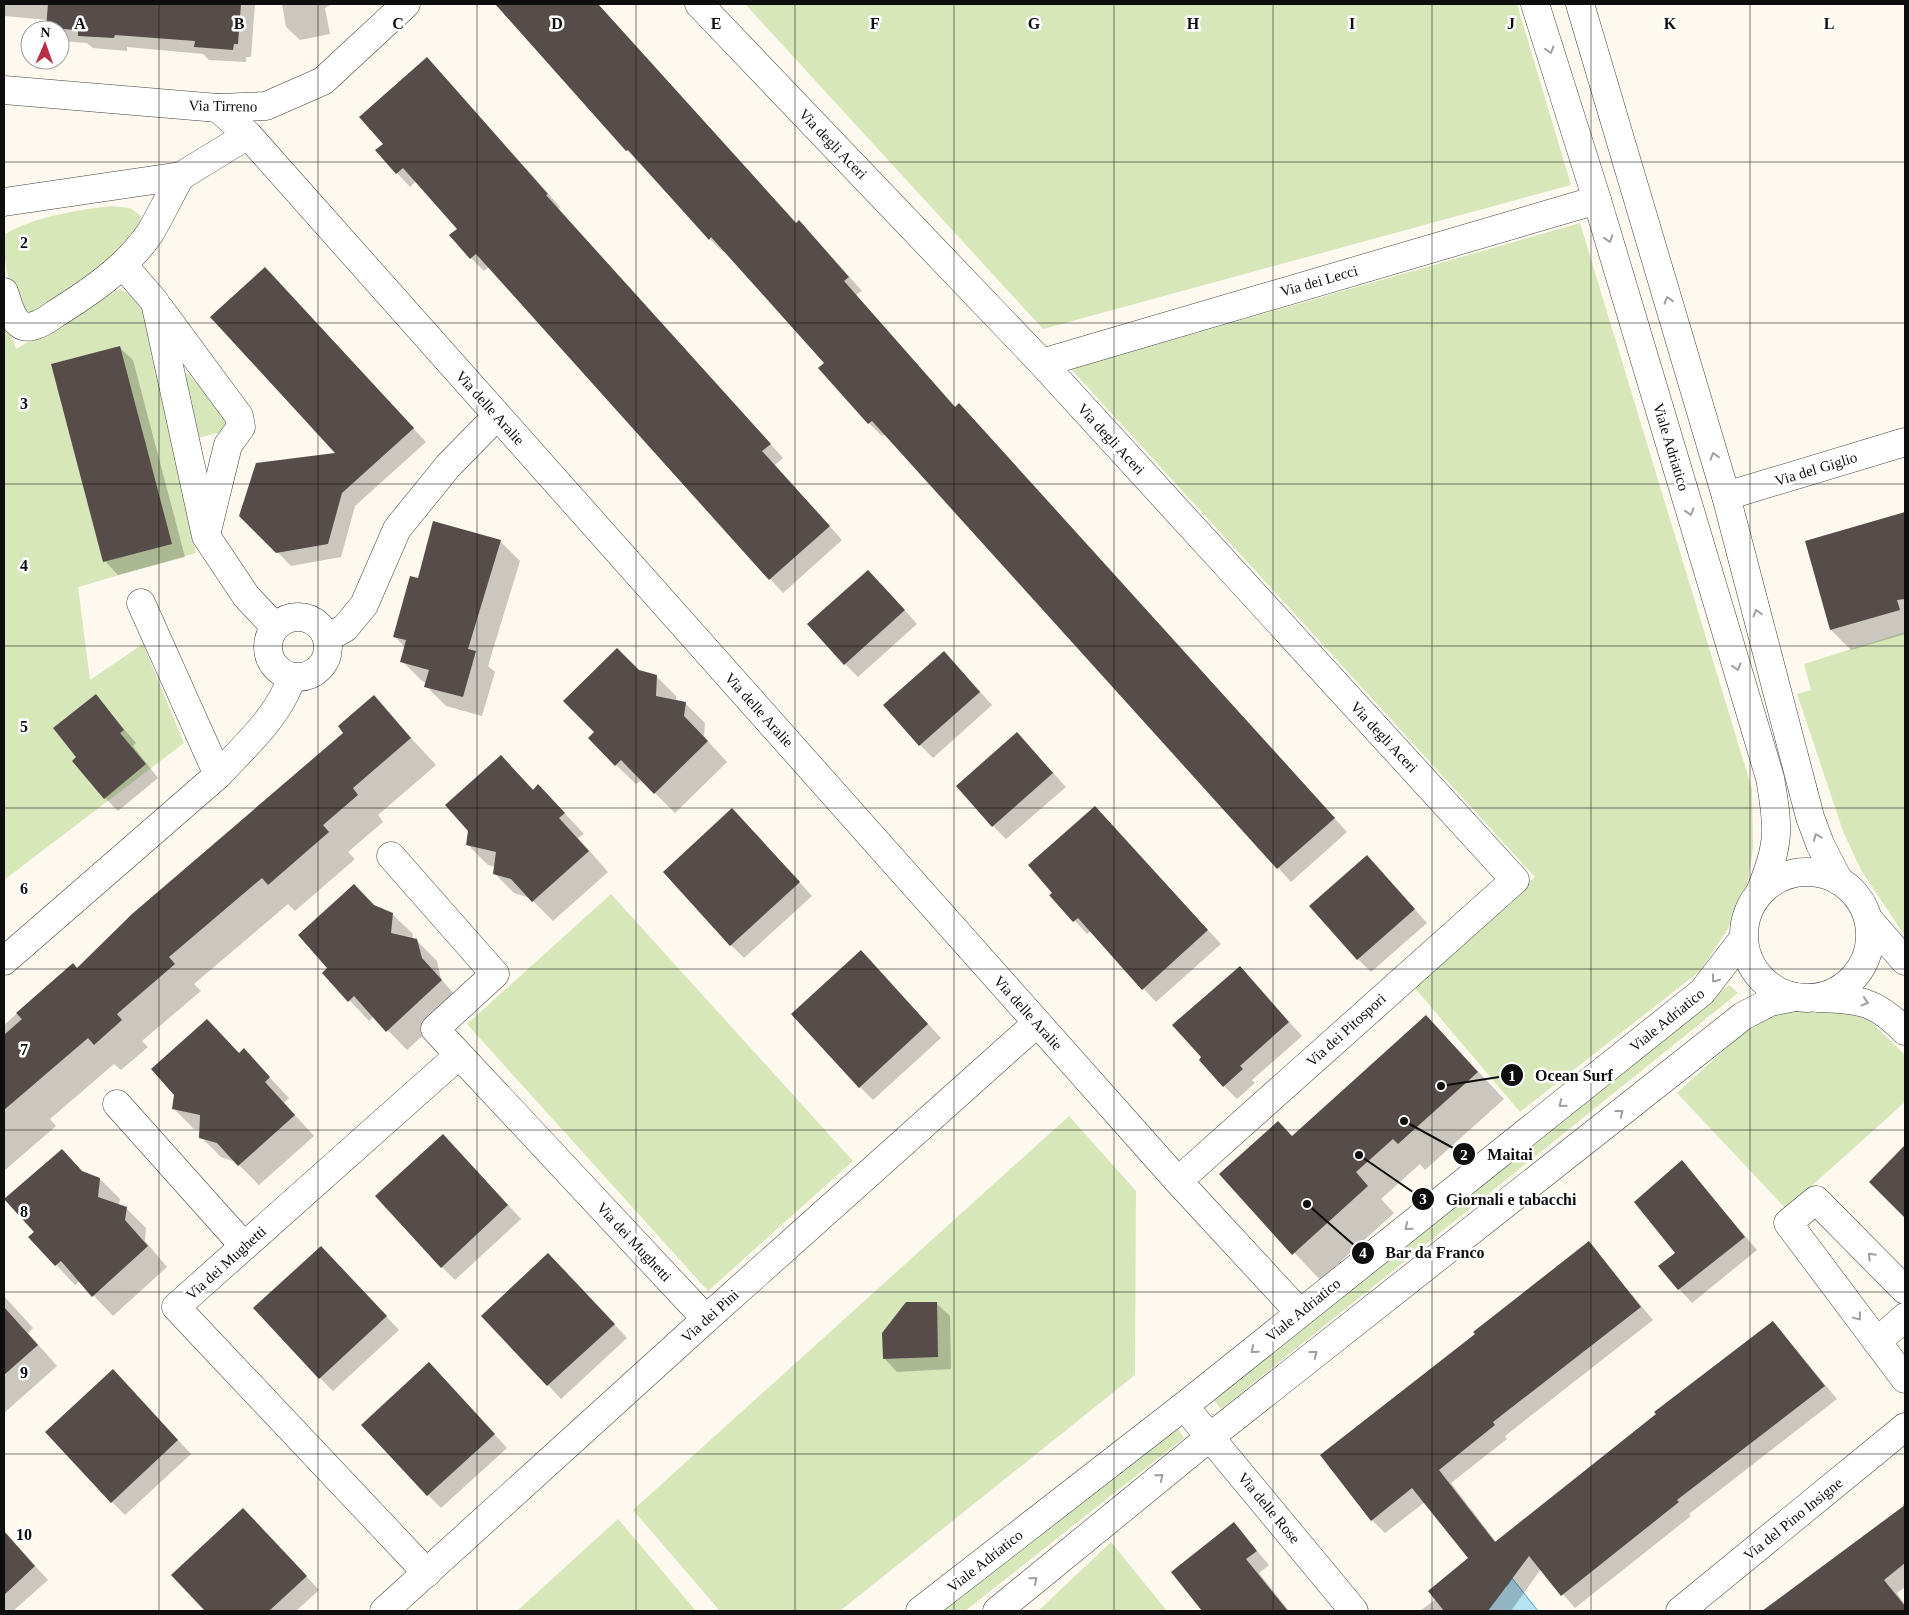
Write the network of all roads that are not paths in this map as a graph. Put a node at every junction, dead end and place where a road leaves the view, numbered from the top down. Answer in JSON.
{"nodes":[{"id":1,"x":406,"y":4,"type":"edge"},
{"id":2,"x":699,"y":4,"type":"edge"},
{"id":3,"x":1535,"y":4,"type":"edge"},
{"id":4,"x":1580,"y":4,"type":"edge"},
{"id":5,"x":4,"y":90,"type":"edge"},
{"id":6,"x":218,"y":108,"type":"junction"},
{"id":7,"x":248,"y":135,"type":"junction"},
{"id":8,"x":181,"y":176,"type":"junction"},
{"id":9,"x":1597,"y":200,"type":"junction"},
{"id":10,"x":4,"y":202,"type":"edge"},
{"id":11,"x":123,"y":265,"type":"junction"},
{"id":12,"x":4,"y":292,"type":"edge"},
{"id":13,"x":155,"y":302,"type":"junction"},
{"id":14,"x":1042,"y":363,"type":"junction"},
{"id":15,"x":497,"y":416,"type":"junction"},
{"id":16,"x":1905,"y":442,"type":"edge"},
{"id":17,"x":1726,"y":496,"type":"junction"},
{"id":18,"x":206,"y":536,"type":"junction"},
{"id":19,"x":141,"y":602,"type":"dead end"},
{"id":20,"x":276,"y":627,"type":"junction"},
{"id":21,"x":327,"y":638,"type":"junction"},
{"id":22,"x":292,"y":677,"type":"junction"},
{"id":23,"x":218,"y":775,"type":"junction"},
{"id":24,"x":391,"y":856,"type":"dead end"},
{"id":25,"x":1515,"y":880,"type":"joint"},
{"id":26,"x":1839,"y":881,"type":"junction"},
{"id":27,"x":1760,"y":892,"type":"junction"},
{"id":28,"x":1868,"y":920,"type":"junction"},
{"id":29,"x":1743,"y":939,"type":"junction"},
{"id":30,"x":1905,"y":960,"type":"edge"},
{"id":31,"x":4,"y":961,"type":"edge"},
{"id":32,"x":1806,"y":997,"type":"junction"},
{"id":33,"x":1037,"y":1023,"type":"junction"},
{"id":34,"x":1905,"y":1031,"type":"edge"},
{"id":35,"x":459,"y":1055,"type":"junction"},
{"id":36,"x":117,"y":1104,"type":"dead end"},
{"id":37,"x":1178,"y":1181,"type":"junction"},
{"id":38,"x":244,"y":1246,"type":"junction"},
{"id":39,"x":1905,"y":1290,"type":"edge"},
{"id":40,"x":1300,"y":1313,"type":"junction"},
{"id":41,"x":1905,"y":1317,"type":"edge"},
{"id":42,"x":706,"y":1319,"type":"junction"},
{"id":43,"x":1877,"y":1342,"type":"junction"},
{"id":44,"x":1905,"y":1379,"type":"edge"},
{"id":45,"x":1184,"y":1406,"type":"junction"},
{"id":46,"x":1905,"y":1426,"type":"edge"},
{"id":47,"x":1210,"y":1437,"type":"junction"},
{"id":48,"x":427,"y":1573,"type":"junction"},
{"id":49,"x":384,"y":1611,"type":"edge"},
{"id":50,"x":920,"y":1611,"type":"edge"},
{"id":51,"x":996,"y":1611,"type":"edge"},
{"id":52,"x":1354,"y":1611,"type":"edge"},
{"id":53,"x":1680,"y":1611,"type":"edge"}],
"edges":[{"from":1,"to":6,"type":"street","name":"Via Tirreno"},
{"from":2,"to":14,"type":"street","name":"Via degli Aceri"},
{"from":3,"to":9,"type":"street","name":"Viale Adriatico","one_way":true},
{"from":17,"to":4,"type":"street","one_way":true},
{"from":5,"to":6,"type":"street","name":"Via Tirreno"},
{"from":6,"to":7,"type":"street","name":"Via delle Aralie"},
{"from":7,"to":8,"type":"street"},
{"from":7,"to":15,"type":"street","name":"Via delle Aralie"},
{"from":8,"to":10,"type":"street"},
{"from":8,"to":11,"type":"street"},
{"from":9,"to":14,"type":"street","name":"Via dei Lecci"},
{"from":9,"to":27,"type":"street","name":"Viale Adriatico","one_way":true},
{"from":11,"to":12,"type":"street"},
{"from":11,"to":13,"type":"street"},
{"from":13,"to":18,"type":"street"},
{"from":13,"to":18,"type":"street"},
{"from":14,"to":25,"type":"street","name":"Via degli Aceri"},
{"from":15,"to":21,"type":"street"},
{"from":15,"to":33,"type":"street","name":"Via delle Aralie"},
{"from":16,"to":17,"type":"street","name":"Via del Giglio"},
{"from":26,"to":17,"type":"street","one_way":true},
{"from":18,"to":20,"type":"street"},
{"from":19,"to":23,"type":"street"},
{"from":20,"to":21,"type":"street"},
{"from":20,"to":22,"type":"street"},
{"from":21,"to":22,"type":"street"},
{"from":22,"to":23,"type":"street"},
{"from":23,"to":31,"type":"street"},
{"from":24,"to":35,"type":"street","name":"Via dei Mughetti"},
{"from":25,"to":37,"type":"street","name":"Via dei Pitospori"},
{"from":26,"to":27,"type":"street"},
{"from":26,"to":28,"type":"street"},
{"from":27,"to":29,"type":"street"},
{"from":28,"to":30,"type":"street"},
{"from":28,"to":32,"type":"street"},
{"from":29,"to":32,"type":"street"},
{"from":29,"to":40,"type":"street","name":"Viale Adriatico","one_way":true},
{"from":32,"to":34,"type":"street","one_way":true},
{"from":47,"to":32,"type":"street","one_way":true},
{"from":33,"to":37,"type":"street","name":"Via delle Aralie"},
{"from":33,"to":42,"type":"street","name":"Via dei Pini"},
{"from":35,"to":38,"type":"street","name":"Via dei Mughetti"},
{"from":35,"to":42,"type":"street","name":"Via dei Mughetti"},
{"from":36,"to":38,"type":"street"},
{"from":37,"to":40,"type":"street","name":"Via delle Aralie"},
{"from":38,"to":48,"type":"street","name":"Via dei Mughetti"},
{"from":39,"to":43,"type":"street","one_way":true},
{"from":40,"to":45,"type":"street","name":"Viale Adriatico","one_way":true},
{"from":41,"to":43,"type":"street"},
{"from":42,"to":48,"type":"street","name":"Via dei Pini"},
{"from":43,"to":44,"type":"street"},
{"from":45,"to":47,"type":"street","name":"Via delle Rose"},
{"from":45,"to":50,"type":"street","name":"Viale Adriatico"},
{"from":46,"to":53,"type":"street","name":"Via del Pino Insigne"},
{"from":51,"to":47,"type":"street","one_way":true},
{"from":47,"to":52,"type":"street","name":"Via delle Rose"},
{"from":48,"to":49,"type":"street","name":"Via dei Pini"}]}
